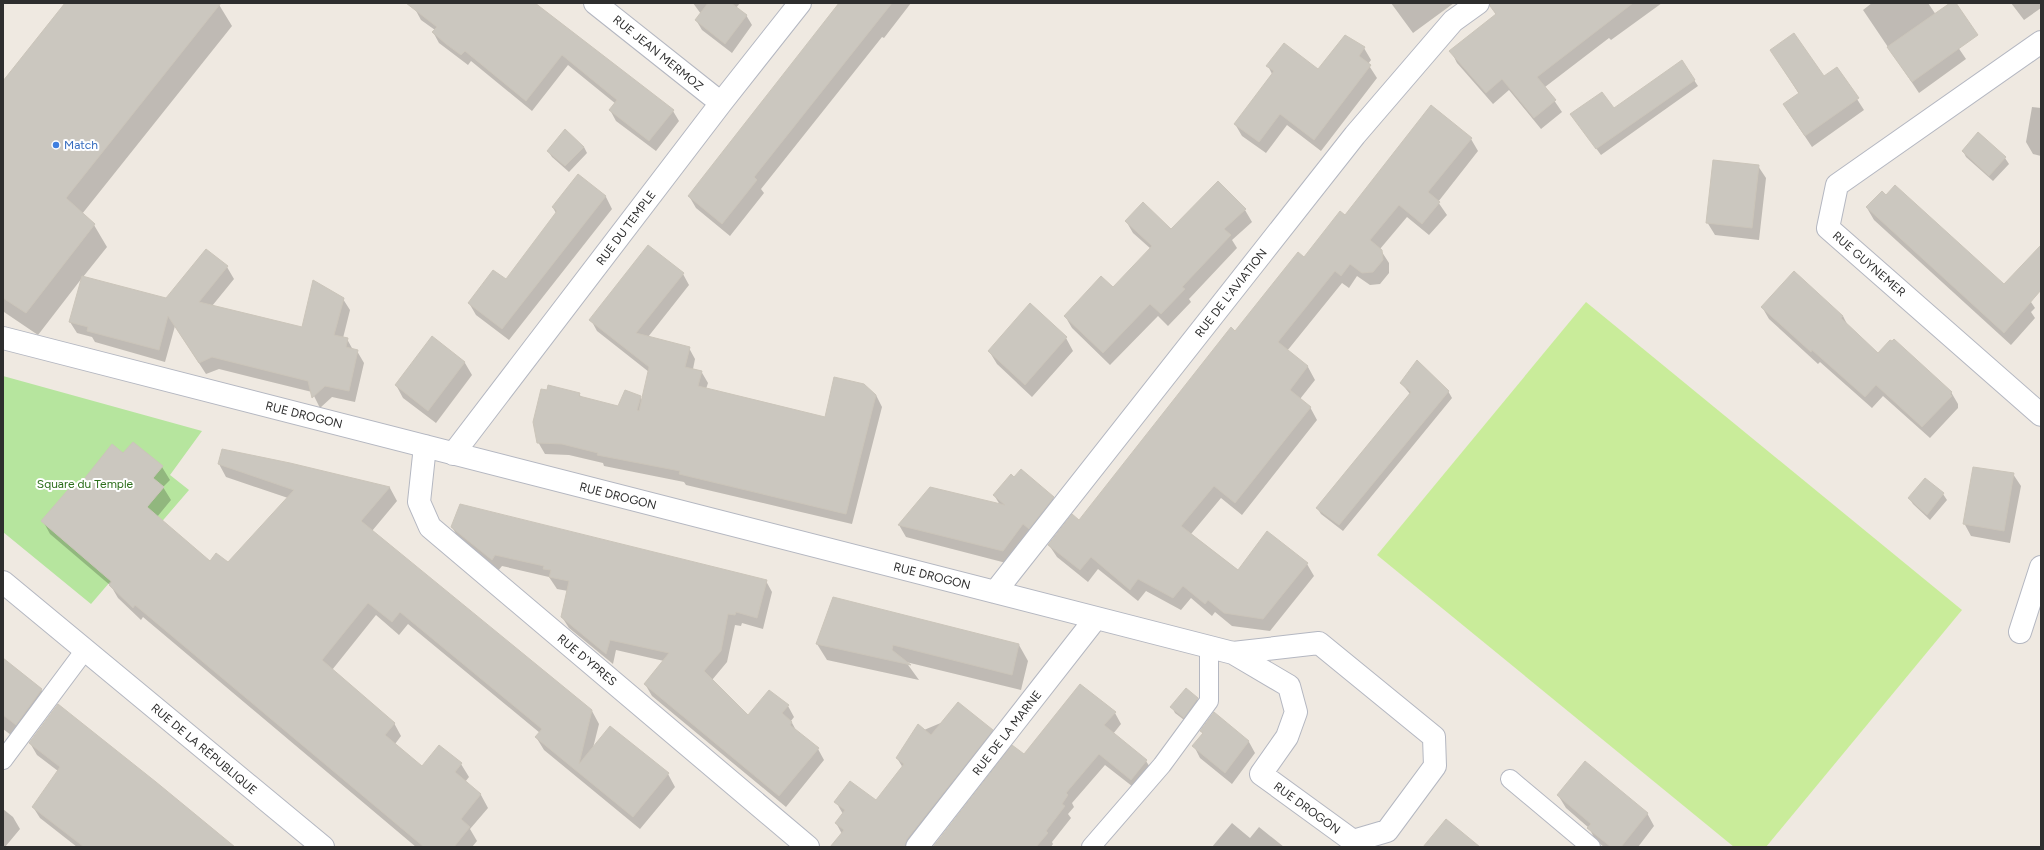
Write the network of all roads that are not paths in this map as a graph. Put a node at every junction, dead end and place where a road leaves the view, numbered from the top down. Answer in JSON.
{"nodes":[{"id":1,"x":595,"y":3,"type":"edge"},
{"id":2,"x":800,"y":3,"type":"edge"},
{"id":3,"x":1478,"y":3,"type":"edge"},
{"id":4,"x":2041,"y":42,"type":"edge"},
{"id":5,"x":721,"y":103,"type":"junction"},
{"id":6,"x":3,"y":338,"type":"edge"},
{"id":7,"x":2041,"y":415,"type":"edge"},
{"id":8,"x":425,"y":446,"type":"junction"},
{"id":9,"x":454,"y":454,"type":"junction"},
{"id":10,"x":2041,"y":567,"type":"edge"},
{"id":11,"x":3,"y":582,"type":"edge"},
{"id":12,"x":994,"y":592,"type":"junction"},
{"id":13,"x":1096,"y":618,"type":"junction"},
{"id":14,"x":2020,"y":632,"type":"dead end"},
{"id":15,"x":1209,"y":647,"type":"junction"},
{"id":16,"x":85,"y":650,"type":"junction"},
{"id":17,"x":1233,"y":653,"type":"junction"},
{"id":18,"x":3,"y":760,"type":"edge"},
{"id":19,"x":1510,"y":779,"type":"dead end"},
{"id":20,"x":323,"y":847,"type":"edge"},
{"id":21,"x":808,"y":847,"type":"edge"},
{"id":22,"x":917,"y":847,"type":"edge"},
{"id":23,"x":1091,"y":847,"type":"edge"},
{"id":24,"x":1591,"y":847,"type":"edge"}],
"edges":[{"from":1,"to":5,"type":"street","name":"RUE JEAN MERMOZ"},
{"from":2,"to":5,"type":"street","name":"RUE DU TEMPLE"},
{"from":3,"to":12,"type":"street","name":"RUE DE L'AVIATION"},
{"from":4,"to":7,"type":"street","name":"RUE GUYNEMER"},
{"from":5,"to":9,"type":"street","name":"RUE DU TEMPLE"},
{"from":6,"to":8,"type":"street","name":"RUE DROGON"},
{"from":8,"to":9,"type":"street","name":"RUE DROGON"},
{"from":8,"to":21,"type":"street","name":"RUE D'YPRES"},
{"from":9,"to":12,"type":"street","name":"RUE DROGON"},
{"from":10,"to":14,"type":"street"},
{"from":11,"to":16,"type":"street","name":"RUE DE LA RÉPUBLIQUE"},
{"from":12,"to":13,"type":"street","name":"RUE DROGON"},
{"from":13,"to":15,"type":"street","name":"RUE DROGON"},
{"from":13,"to":22,"type":"street","name":"RUE DE LA MARNE"},
{"from":15,"to":17,"type":"street","name":"RUE DROGON"},
{"from":15,"to":23,"type":"lane"},
{"from":16,"to":18,"type":"lane"},
{"from":16,"to":20,"type":"street","name":"RUE DE LA RÉPUBLIQUE"},
{"from":17,"to":17,"type":"street","name":"RUE DROGON"},
{"from":19,"to":24,"type":"lane"}]}
